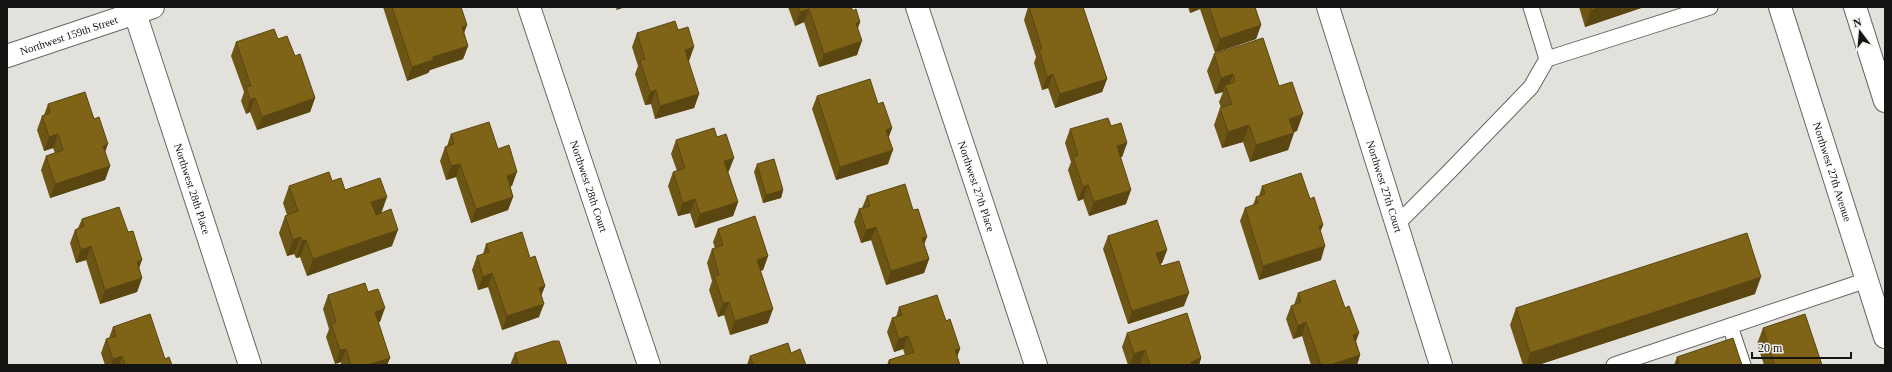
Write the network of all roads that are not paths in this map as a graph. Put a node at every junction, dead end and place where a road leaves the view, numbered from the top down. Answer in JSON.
{"nodes":[{"id":1,"x":529,"y":7,"type":"edge"},
{"id":2,"x":917,"y":7,"type":"edge"},
{"id":3,"x":1328,"y":7,"type":"edge"},
{"id":4,"x":1531,"y":7,"type":"edge"},
{"id":5,"x":1710,"y":7,"type":"edge"},
{"id":6,"x":1780,"y":7,"type":"edge"},
{"id":7,"x":1855,"y":7,"type":"edge"},
{"id":8,"x":144,"y":10,"type":"edge"},
{"id":9,"x":7,"y":56,"type":"edge"},
{"id":10,"x":1547,"y":59,"type":"junction"},
{"id":11,"x":1885,"y":101,"type":"edge"},
{"id":12,"x":1397,"y":224,"type":"junction"},
{"id":13,"x":1867,"y":280,"type":"junction"},
{"id":14,"x":1730,"y":326,"type":"junction"},
{"id":15,"x":1885,"y":337,"type":"edge"},
{"id":16,"x":1649,"y":360,"type":"edge"},
{"id":17,"x":250,"y":365,"type":"edge"},
{"id":18,"x":649,"y":365,"type":"edge"},
{"id":19,"x":1036,"y":365,"type":"edge"},
{"id":20,"x":1441,"y":365,"type":"edge"},
{"id":21,"x":1614,"y":365,"type":"edge"},
{"id":22,"x":1743,"y":365,"type":"edge"}],
"edges":[{"from":1,"to":18,"type":"street","name":"Northwest 28th Court"},
{"from":2,"to":19,"type":"street","name":"Northwest 27th Place"},
{"from":3,"to":12,"type":"street","name":"Northwest 27th Court"},
{"from":4,"to":10,"type":"lane"},
{"from":5,"to":10,"type":"lane"},
{"from":6,"to":13,"type":"street","name":"Northwest 27th Avenue"},
{"from":7,"to":11,"type":"street"},
{"from":8,"to":9,"type":"street","name":"Northwest 159th Street"},
{"from":8,"to":17,"type":"street","name":"Northwest 28th Place"},
{"from":10,"to":12,"type":"lane"},
{"from":12,"to":20,"type":"street","name":"Northwest 27th Court"},
{"from":13,"to":14,"type":"lane"},
{"from":13,"to":15,"type":"street","name":"Northwest 27th Avenue"},
{"from":14,"to":16,"type":"lane"},
{"from":14,"to":22,"type":"lane"},
{"from":16,"to":21,"type":"lane"}]}
